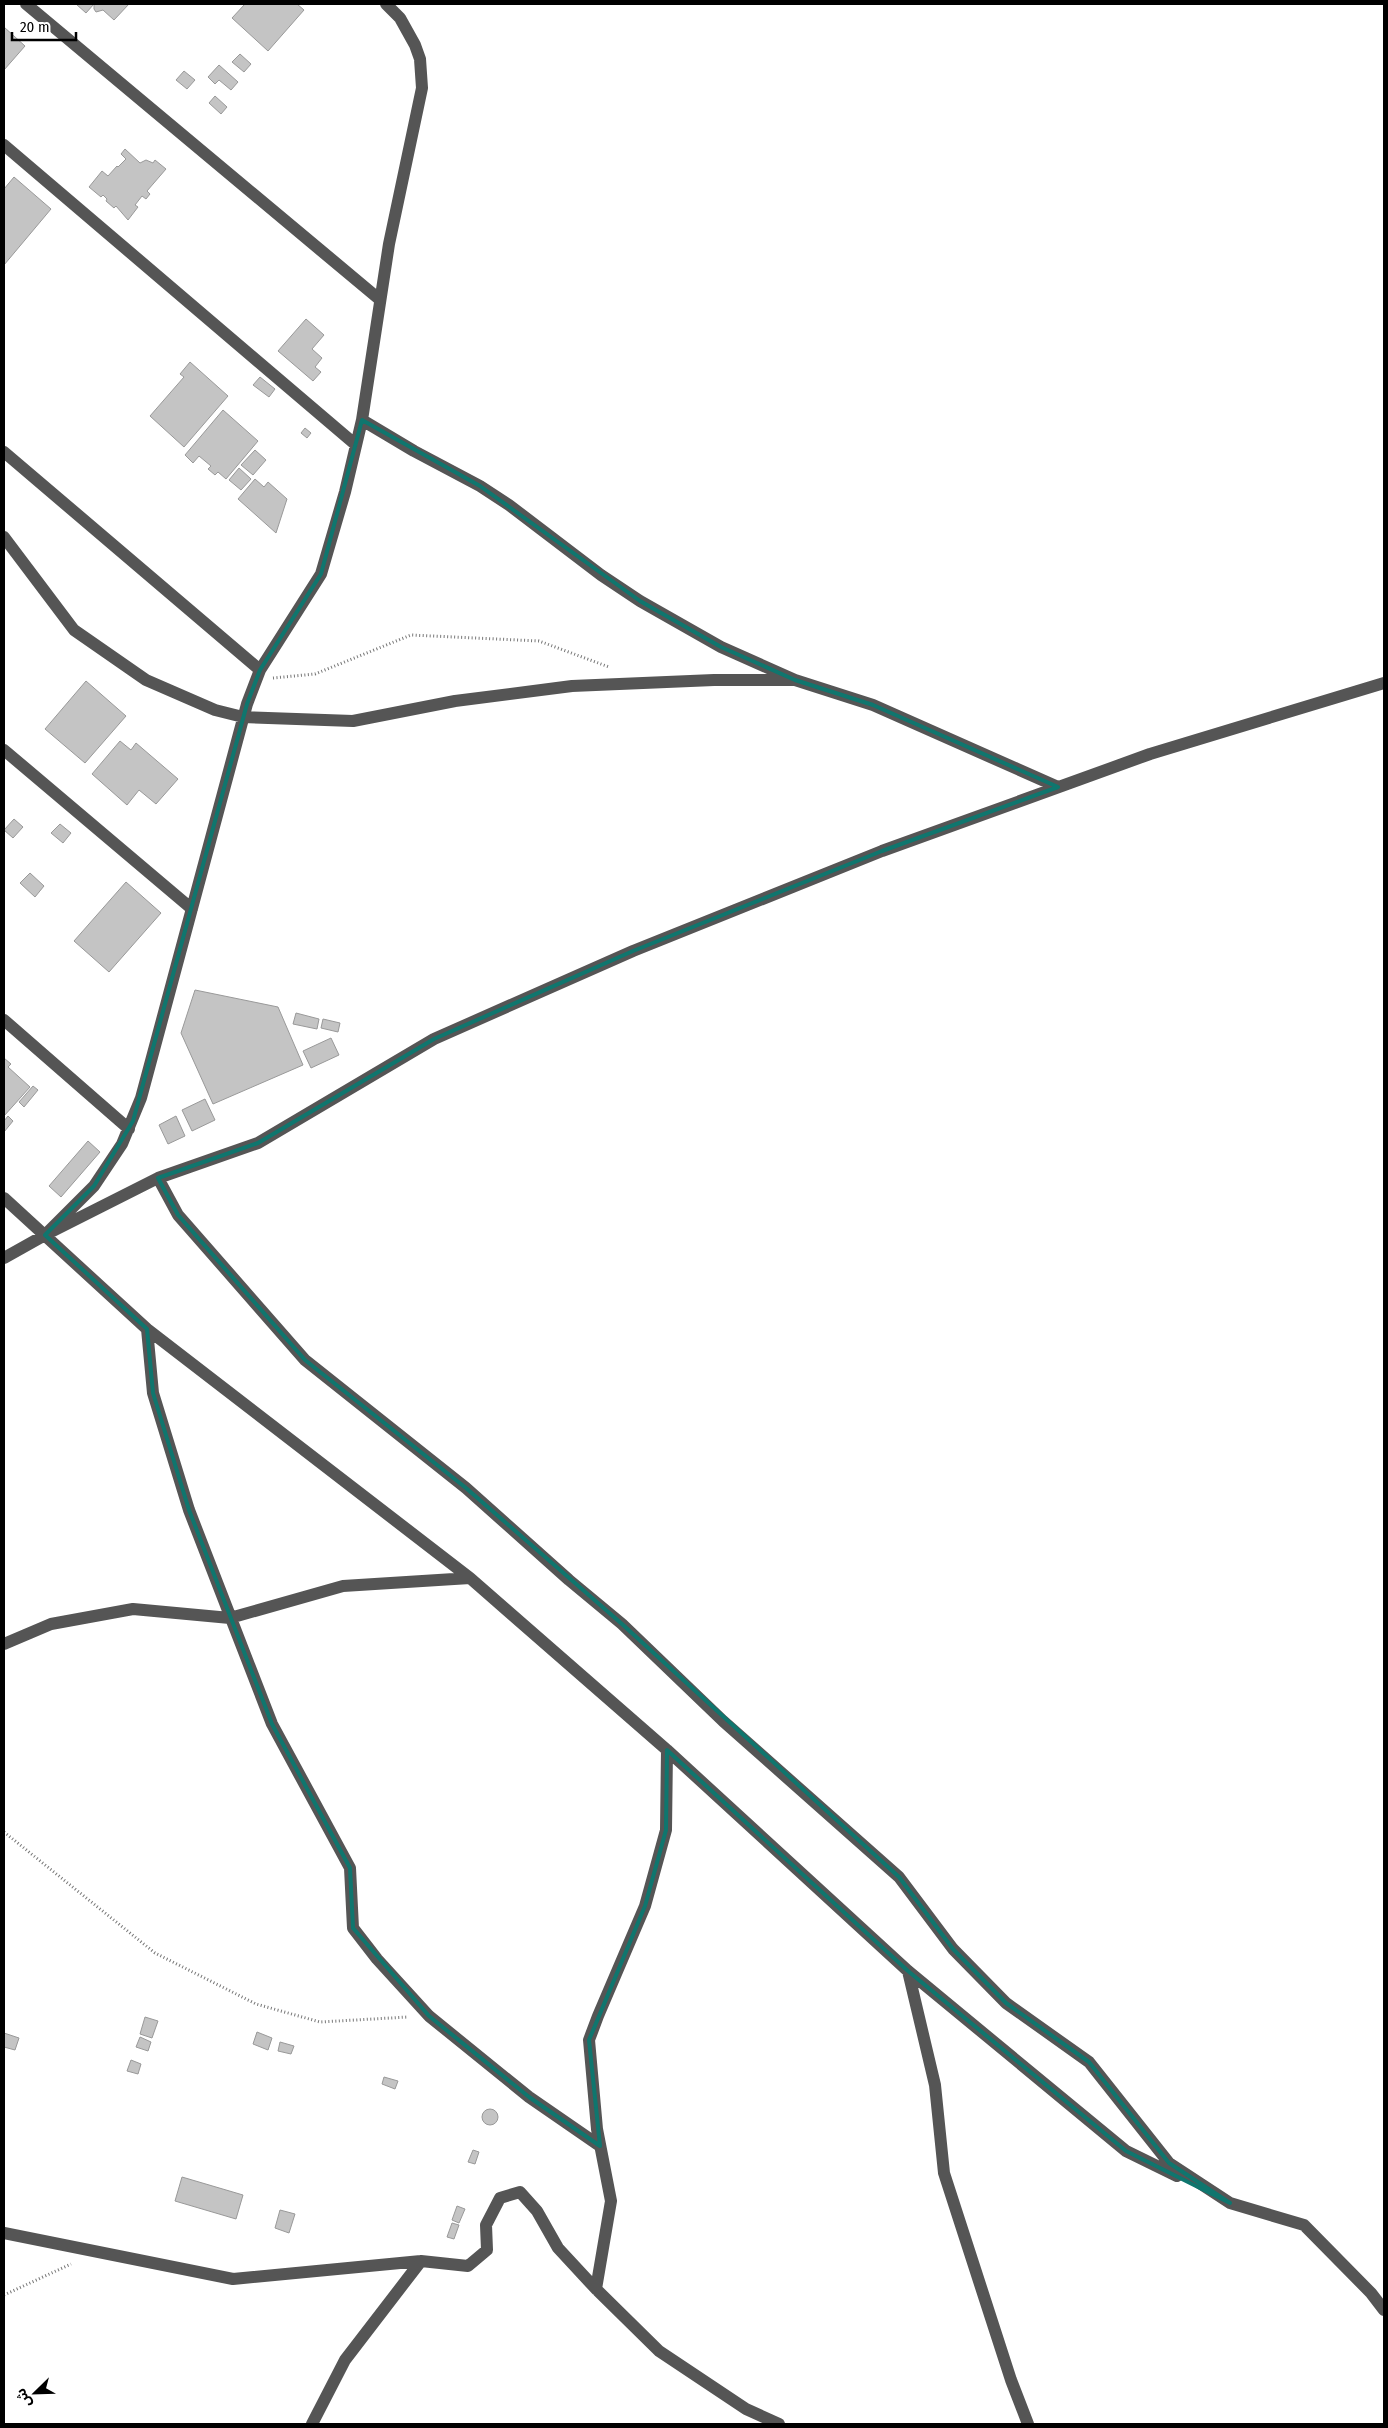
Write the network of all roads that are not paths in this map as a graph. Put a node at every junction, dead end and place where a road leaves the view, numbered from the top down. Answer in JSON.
{"nodes":[{"id":1,"x":26,"y":4,"type":"edge"},
{"id":2,"x":386,"y":4,"type":"edge"},
{"id":3,"x":4,"y":145,"type":"edge"},
{"id":4,"x":379,"y":298,"type":"junction"},
{"id":5,"x":362,"y":420,"type":"junction"},
{"id":6,"x":356,"y":445,"type":"junction"},
{"id":7,"x":4,"y":452,"type":"edge"},
{"id":8,"x":4,"y":538,"type":"edge"},
{"id":9,"x":258,"y":675,"type":"junction"},
{"id":10,"x":795,"y":680,"type":"junction"},
{"id":11,"x":1384,"y":683,"type":"edge"},
{"id":12,"x":243,"y":717,"type":"junction"},
{"id":13,"x":4,"y":750,"type":"edge"},
{"id":14,"x":1058,"y":787,"type":"junction"},
{"id":15,"x":192,"y":909,"type":"junction"},
{"id":16,"x":4,"y":1020,"type":"edge"},
{"id":17,"x":129,"y":1129,"type":"junction"},
{"id":18,"x":158,"y":1178,"type":"junction"},
{"id":19,"x":4,"y":1198,"type":"edge"},
{"id":20,"x":45,"y":1235,"type":"junction"},
{"id":21,"x":4,"y":1258,"type":"edge"},
{"id":22,"x":147,"y":1329,"type":"junction"},
{"id":23,"x":470,"y":1578,"type":"junction"},
{"id":24,"x":230,"y":1618,"type":"junction"},
{"id":25,"x":4,"y":1644,"type":"edge"},
{"id":26,"x":667,"y":1750,"type":"junction"},
{"id":27,"x":908,"y":1971,"type":"junction"},
{"id":28,"x":600,"y":2146,"type":"junction"},
{"id":29,"x":1230,"y":2203,"type":"junction"},
{"id":30,"x":4,"y":2233,"type":"edge"},
{"id":31,"x":421,"y":2261,"type":"junction"},
{"id":32,"x":596,"y":2290,"type":"junction"},
{"id":33,"x":1384,"y":2310,"type":"edge"},
{"id":34,"x":312,"y":2424,"type":"edge"},
{"id":35,"x":779,"y":2424,"type":"edge"},
{"id":36,"x":1028,"y":2424,"type":"edge"}],
"edges":[{"from":1,"to":4,"type":"street"},
{"from":2,"to":4,"type":"street"},
{"from":3,"to":6,"type":"street"},
{"from":4,"to":5,"type":"street"},
{"from":5,"to":6,"type":"street"},
{"from":5,"to":10,"type":"street"},
{"from":6,"to":9,"type":"street"},
{"from":7,"to":9,"type":"street"},
{"from":8,"to":12,"type":"street"},
{"from":9,"to":12,"type":"street"},
{"from":10,"to":12,"type":"street"},
{"from":10,"to":14,"type":"street"},
{"from":11,"to":14,"type":"street"},
{"from":12,"to":15,"type":"street"},
{"from":13,"to":15,"type":"street"},
{"from":14,"to":18,"type":"street"},
{"from":15,"to":17,"type":"street"},
{"from":16,"to":17,"type":"street"},
{"from":17,"to":20,"type":"street"},
{"from":18,"to":20,"type":"street"},
{"from":18,"to":29,"type":"street"},
{"from":19,"to":20,"type":"street"},
{"from":20,"to":21,"type":"street"},
{"from":20,"to":22,"type":"street"},
{"from":22,"to":23,"type":"street"},
{"from":22,"to":24,"type":"street"},
{"from":23,"to":24,"type":"street"},
{"from":23,"to":26,"type":"street"},
{"from":24,"to":25,"type":"street"},
{"from":24,"to":28,"type":"street"},
{"from":26,"to":27,"type":"street"},
{"from":26,"to":28,"type":"street"},
{"from":27,"to":29,"type":"street"},
{"from":27,"to":36,"type":"street"},
{"from":28,"to":32,"type":"street"},
{"from":29,"to":33,"type":"street"},
{"from":30,"to":31,"type":"street"},
{"from":31,"to":32,"type":"street"},
{"from":31,"to":34,"type":"street"},
{"from":32,"to":35,"type":"street"}]}
